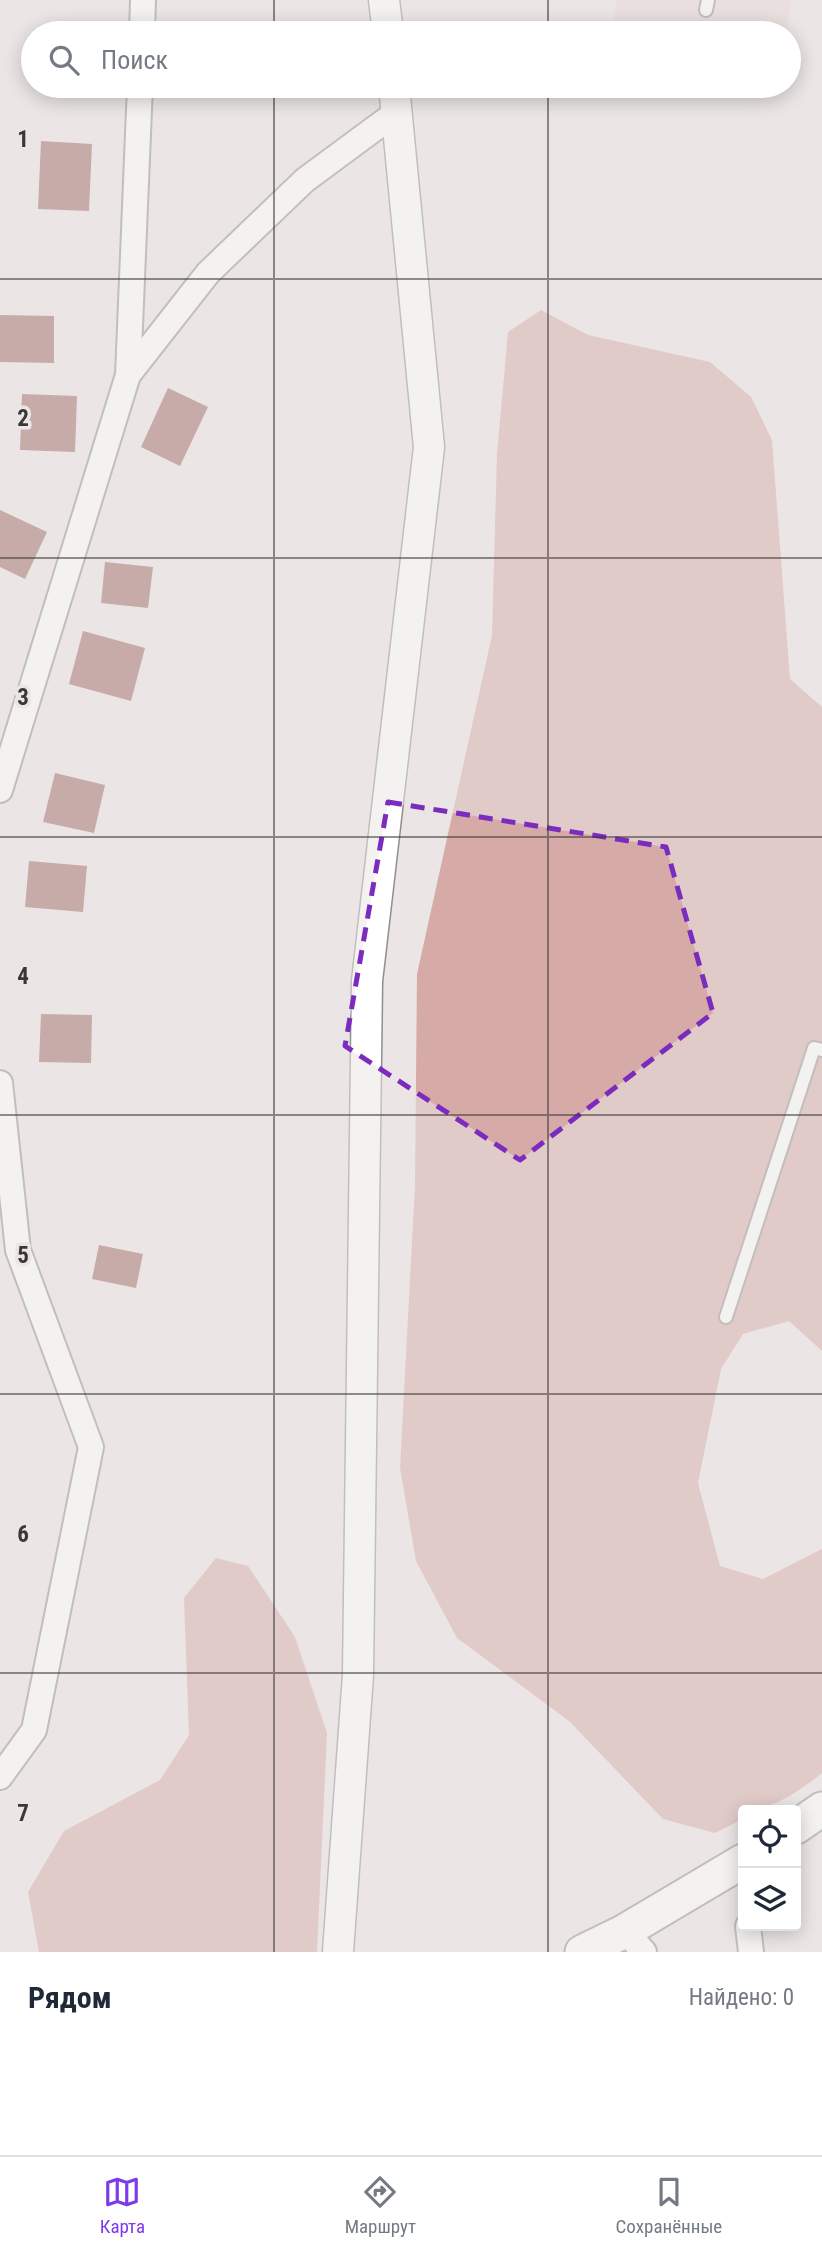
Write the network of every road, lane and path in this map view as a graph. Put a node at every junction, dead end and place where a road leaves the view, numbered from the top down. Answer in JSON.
{"nodes":[{"id":1,"x":143,"y":0,"type":"edge"},
{"id":2,"x":384,"y":0,"type":"edge"},
{"id":3,"x":142,"y":21,"type":"edge"},
{"id":4,"x":387,"y":21,"type":"edge"},
{"id":5,"x":140,"y":98,"type":"edge"},
{"id":6,"x":395,"y":99,"type":"edge"},
{"id":7,"x":128,"y":375,"type":"junction"},
{"id":8,"x":0,"y":790,"type":"edge"},
{"id":9,"x":822,"y":1050,"type":"edge"},
{"id":10,"x":0,"y":1083,"type":"edge"},
{"id":11,"x":9,"y":1245,"type":"edge"},
{"id":12,"x":726,"y":1317,"type":"dead end"},
{"id":13,"x":0,"y":1777,"type":"edge"},
{"id":14,"x":822,"y":1809,"type":"edge"},
{"id":15,"x":801,"y":1824,"type":"edge"},
{"id":16,"x":742,"y":1868,"type":"edge"},
{"id":17,"x":749,"y":1931,"type":"edge"},
{"id":18,"x":634,"y":1942,"type":"edge"},
{"id":19,"x":338,"y":1952,"type":"edge"},
{"id":20,"x":582,"y":1952,"type":"edge"},
{"id":21,"x":751,"y":1952,"type":"edge"}],
"edges":[{"from":1,"to":3,"type":"street"},
{"from":2,"to":4,"type":"street"},
{"from":5,"to":7,"type":"street"},
{"from":6,"to":7,"type":"street"},
{"from":6,"to":19,"type":"street"},
{"from":7,"to":8,"type":"street"},
{"from":9,"to":12,"type":"lane"},
{"from":10,"to":11,"type":"street"},
{"from":11,"to":13,"type":"street"},
{"from":14,"to":15,"type":"main road"},
{"from":16,"to":18,"type":"main road"},
{"from":17,"to":21,"type":"street"},
{"from":18,"to":20,"type":"main road"}]}
